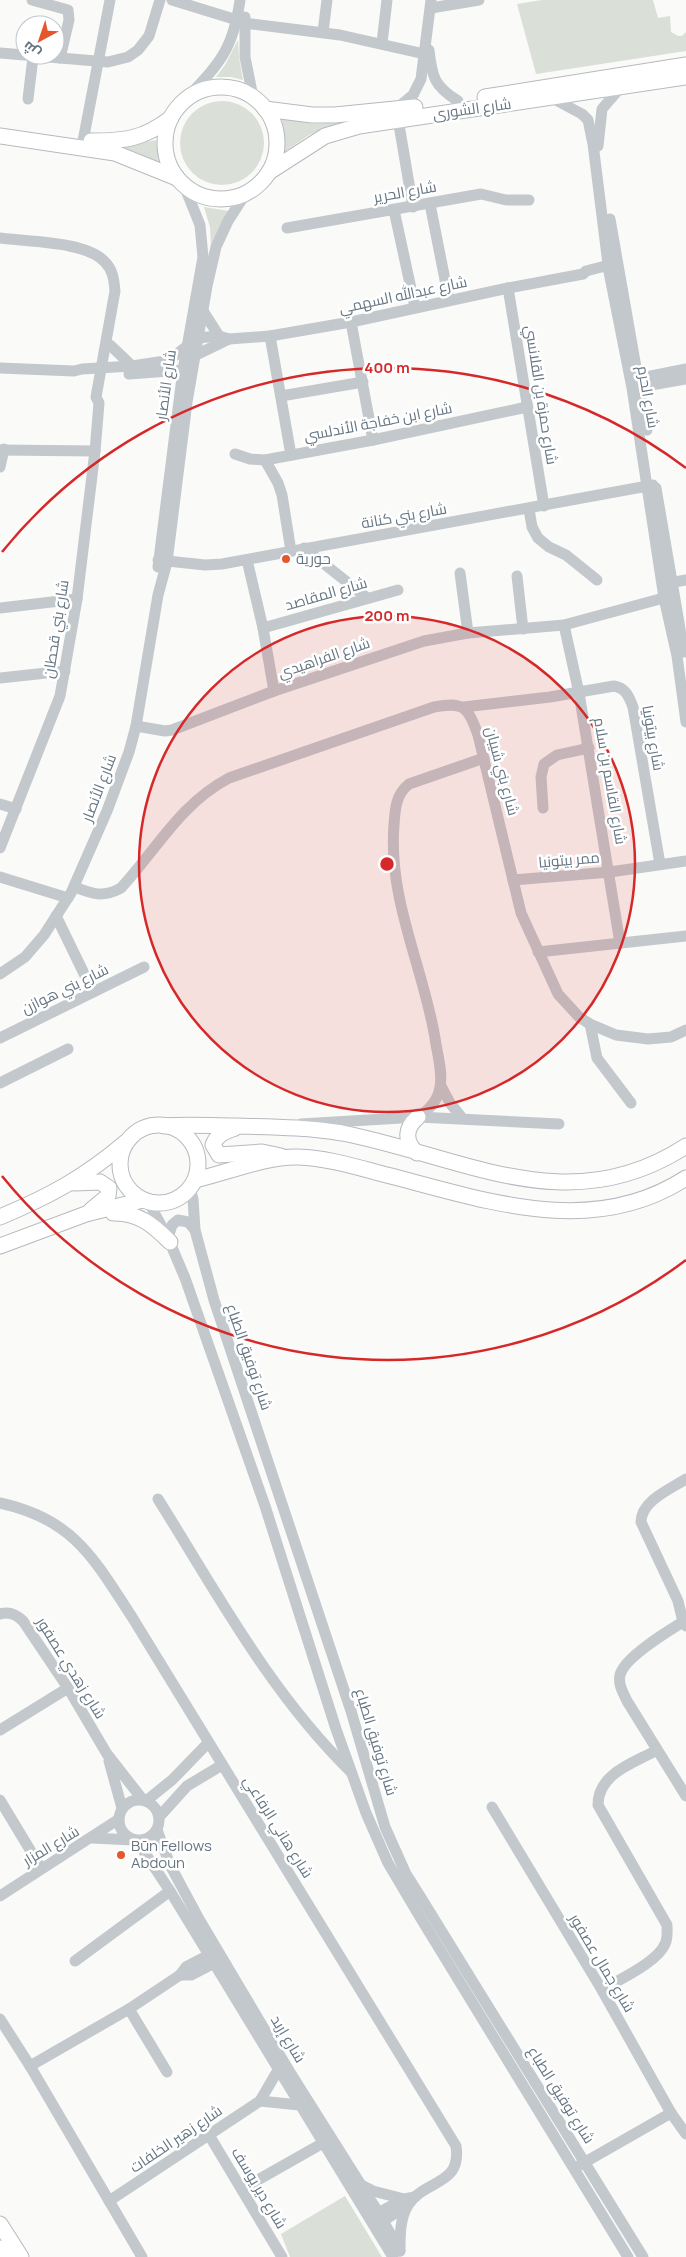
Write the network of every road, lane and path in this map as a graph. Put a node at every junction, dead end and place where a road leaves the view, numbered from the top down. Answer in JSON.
{"nodes":[{"id":1,"x":32,"y":0,"type":"edge"},
{"id":2,"x":110,"y":0,"type":"edge"},
{"id":3,"x":160,"y":0,"type":"edge"},
{"id":4,"x":172,"y":0,"type":"edge"},
{"id":5,"x":240,"y":0,"type":"edge"},
{"id":6,"x":247,"y":0,"type":"edge"},
{"id":7,"x":327,"y":0,"type":"edge"},
{"id":8,"x":387,"y":0,"type":"edge"},
{"id":9,"x":479,"y":0,"type":"edge"},
{"id":10,"x":431,"y":4,"type":"edge"},
{"id":11,"x":241,"y":21,"type":"junction"},
{"id":12,"x":323,"y":32,"type":"junction"},
{"id":13,"x":65,"y":37,"type":"edge"},
{"id":14,"x":382,"y":43,"type":"junction"},
{"id":15,"x":0,"y":53,"type":"edge"},
{"id":16,"x":427,"y":54,"type":"junction"},
{"id":17,"x":15,"y":55,"type":"edge"},
{"id":18,"x":65,"y":58,"type":"edge"},
{"id":19,"x":97,"y":61,"type":"junction"},
{"id":20,"x":32,"y":65,"type":"edge"},
{"id":21,"x":686,"y":65,"type":"edge"},
{"id":22,"x":686,"y":77,"type":"edge"},
{"id":23,"x":620,"y":88,"type":"junction"},
{"id":24,"x":253,"y":97,"type":"junction"},
{"id":25,"x":552,"y":98,"type":"junction"},
{"id":26,"x":28,"y":99,"type":"dead end"},
{"id":27,"x":184,"y":101,"type":"junction"},
{"id":28,"x":458,"y":101,"type":"junction"},
{"id":29,"x":265,"y":109,"type":"junction"},
{"id":30,"x":397,"y":114,"type":"junction"},
{"id":31,"x":171,"y":118,"type":"junction"},
{"id":32,"x":0,"y":132,"type":"edge"},
{"id":33,"x":0,"y":136,"type":"edge"},
{"id":34,"x":83,"y":141,"type":"junction"},
{"id":35,"x":269,"y":172,"type":"junction"},
{"id":36,"x":180,"y":181,"type":"junction"},
{"id":37,"x":246,"y":193,"type":"junction"},
{"id":38,"x":529,"y":200,"type":"dead end"},
{"id":39,"x":430,"y":204,"type":"junction"},
{"id":40,"x":413,"y":207,"type":"junction"},
{"id":41,"x":394,"y":210,"type":"junction"},
{"id":42,"x":286,"y":228,"type":"dead end"},
{"id":43,"x":0,"y":238,"type":"edge"},
{"id":44,"x":613,"y":268,"type":"junction"},
{"id":45,"x":508,"y":288,"type":"junction"},
{"id":46,"x":449,"y":300,"type":"junction"},
{"id":47,"x":415,"y":307,"type":"junction"},
{"id":48,"x":203,"y":311,"type":"junction"},
{"id":49,"x":350,"y":322,"type":"junction"},
{"id":50,"x":110,"y":326,"type":"junction"},
{"id":51,"x":270,"y":336,"type":"junction"},
{"id":52,"x":198,"y":338,"type":"junction"},
{"id":53,"x":224,"y":338,"type":"junction"},
{"id":54,"x":110,"y":344,"type":"junction"},
{"id":55,"x":187,"y":345,"type":"junction"},
{"id":56,"x":196,"y":355,"type":"junction"},
{"id":57,"x":132,"y":366,"type":"junction"},
{"id":58,"x":0,"y":368,"type":"edge"},
{"id":59,"x":686,"y":369,"type":"edge"},
{"id":60,"x":183,"y":370,"type":"junction"},
{"id":61,"x":103,"y":371,"type":"junction"},
{"id":62,"x":160,"y":372,"type":"junction"},
{"id":63,"x":686,"y":379,"type":"edge"},
{"id":64,"x":362,"y":382,"type":"junction"},
{"id":65,"x":635,"y":383,"type":"junction"},
{"id":66,"x":180,"y":388,"type":"junction"},
{"id":67,"x":282,"y":396,"type":"junction"},
{"id":68,"x":527,"y":407,"type":"junction"},
{"id":69,"x":178,"y":437,"type":"junction"},
{"id":70,"x":373,"y":440,"type":"junction"},
{"id":71,"x":2,"y":450,"type":"edge"},
{"id":72,"x":95,"y":451,"type":"junction"},
{"id":73,"x":235,"y":454,"type":"dead end"},
{"id":74,"x":291,"y":455,"type":"junction"},
{"id":75,"x":265,"y":460,"type":"junction"},
{"id":76,"x":0,"y":467,"type":"edge"},
{"id":77,"x":652,"y":486,"type":"junction"},
{"id":78,"x":544,"y":506,"type":"junction"},
{"id":79,"x":529,"y":509,"type":"junction"},
{"id":80,"x":304,"y":548,"type":"junction"},
{"id":81,"x":290,"y":551,"type":"junction"},
{"id":82,"x":246,"y":560,"type":"junction"},
{"id":83,"x":163,"y":561,"type":"junction"},
{"id":84,"x":460,"y":572,"type":"dead end"},
{"id":85,"x":517,"y":576,"type":"dead end"},
{"id":86,"x":597,"y":580,"type":"dead end"},
{"id":87,"x":686,"y":580,"type":"edge"},
{"id":88,"x":667,"y":584,"type":"junction"},
{"id":89,"x":398,"y":590,"type":"dead end"},
{"id":90,"x":366,"y":597,"type":"junction"},
{"id":91,"x":668,"y":597,"type":"junction"},
{"id":92,"x":77,"y":599,"type":"junction"},
{"id":93,"x":0,"y":608,"type":"edge"},
{"id":94,"x":564,"y":625,"type":"junction"},
{"id":95,"x":263,"y":628,"type":"junction"},
{"id":96,"x":523,"y":628,"type":"junction"},
{"id":97,"x":468,"y":633,"type":"junction"},
{"id":98,"x":683,"y":655,"type":"edge"},
{"id":99,"x":686,"y":669,"type":"edge"},
{"id":100,"x":65,"y":672,"type":"junction"},
{"id":101,"x":0,"y":678,"type":"edge"},
{"id":102,"x":274,"y":691,"type":"junction"},
{"id":103,"x":579,"y":693,"type":"junction"},
{"id":104,"x":464,"y":707,"type":"junction"},
{"id":105,"x":686,"y":722,"type":"edge"},
{"id":106,"x":136,"y":726,"type":"junction"},
{"id":107,"x":588,"y":748,"type":"junction"},
{"id":108,"x":484,"y":758,"type":"junction"},
{"id":109,"x":0,"y":804,"type":"edge"},
{"id":110,"x":543,"y":808,"type":"dead end"},
{"id":111,"x":16,"y":809,"type":"junction"},
{"id":112,"x":0,"y":848,"type":"edge"},
{"id":113,"x":686,"y":861,"type":"edge"},
{"id":114,"x":660,"y":864,"type":"junction"},
{"id":115,"x":610,"y":872,"type":"junction"},
{"id":116,"x":0,"y":876,"type":"edge"},
{"id":117,"x":513,"y":880,"type":"junction"},
{"id":118,"x":74,"y":887,"type":"junction"},
{"id":119,"x":68,"y":898,"type":"junction"},
{"id":120,"x":56,"y":916,"type":"junction"},
{"id":121,"x":686,"y":936,"type":"edge"},
{"id":122,"x":620,"y":943,"type":"junction"},
{"id":123,"x":538,"y":952,"type":"junction"},
{"id":124,"x":144,"y":967,"type":"dead end"},
{"id":125,"x":0,"y":974,"type":"edge"},
{"id":126,"x":93,"y":992,"type":"junction"},
{"id":127,"x":590,"y":1024,"type":"junction"},
{"id":128,"x":686,"y":1030,"type":"edge"},
{"id":129,"x":0,"y":1038,"type":"edge"},
{"id":130,"x":68,"y":1049,"type":"dead end"},
{"id":131,"x":0,"y":1083,"type":"edge"},
{"id":132,"x":440,"y":1086,"type":"junction"},
{"id":133,"x":631,"y":1103,"type":"dead end"},
{"id":134,"x":418,"y":1117,"type":"junction"},
{"id":135,"x":462,"y":1118,"type":"junction"},
{"id":136,"x":559,"y":1124,"type":"dead end"},
{"id":137,"x":164,"y":1126,"type":"junction"},
{"id":138,"x":239,"y":1126,"type":"junction"},
{"id":139,"x":285,"y":1126,"type":"junction"},
{"id":140,"x":131,"y":1138,"type":"junction"},
{"id":141,"x":686,"y":1146,"type":"edge"},
{"id":142,"x":417,"y":1153,"type":"junction"},
{"id":143,"x":286,"y":1158,"type":"junction"},
{"id":144,"x":686,"y":1178,"type":"edge"},
{"id":145,"x":72,"y":1183,"type":"junction"},
{"id":146,"x":192,"y":1184,"type":"junction"},
{"id":147,"x":146,"y":1200,"type":"junction"},
{"id":148,"x":86,"y":1214,"type":"junction"},
{"id":149,"x":0,"y":1217,"type":"edge"},
{"id":150,"x":195,"y":1230,"type":"junction"},
{"id":151,"x":169,"y":1240,"type":"junction"},
{"id":152,"x":0,"y":1246,"type":"edge"},
{"id":153,"x":686,"y":1479,"type":"edge"},
{"id":154,"x":158,"y":1499,"type":"dead end"},
{"id":155,"x":0,"y":1503,"type":"edge"},
{"id":156,"x":682,"y":1604,"type":"edge"},
{"id":157,"x":0,"y":1614,"type":"edge"},
{"id":158,"x":685,"y":1623,"type":"edge"},
{"id":159,"x":68,"y":1688,"type":"junction"},
{"id":160,"x":351,"y":1712,"type":"junction"},
{"id":161,"x":332,"y":1717,"type":"junction"},
{"id":162,"x":0,"y":1730,"type":"edge"},
{"id":163,"x":208,"y":1743,"type":"junction"},
{"id":164,"x":657,"y":1750,"type":"junction"},
{"id":165,"x":107,"y":1754,"type":"junction"},
{"id":166,"x":222,"y":1765,"type":"junction"},
{"id":167,"x":352,"y":1774,"type":"junction"},
{"id":168,"x":686,"y":1796,"type":"edge"},
{"id":169,"x":0,"y":1800,"type":"edge"},
{"id":170,"x":144,"y":1800,"type":"junction"},
{"id":171,"x":492,"y":1807,"type":"dead end"},
{"id":172,"x":120,"y":1814,"type":"junction"},
{"id":173,"x":159,"y":1817,"type":"junction"},
{"id":174,"x":157,"y":1830,"type":"junction"},
{"id":175,"x":92,"y":1838,"type":"junction"},
{"id":176,"x":135,"y":1840,"type":"junction"},
{"id":177,"x":41,"y":1868,"type":"junction"},
{"id":178,"x":170,"y":1891,"type":"junction"},
{"id":179,"x":0,"y":1896,"type":"edge"},
{"id":180,"x":211,"y":1959,"type":"junction"},
{"id":181,"x":75,"y":1961,"type":"dead end"},
{"id":182,"x":602,"y":1990,"type":"junction"},
{"id":183,"x":129,"y":2009,"type":"junction"},
{"id":184,"x":0,"y":2019,"type":"edge"},
{"id":185,"x":30,"y":2066,"type":"junction"},
{"id":186,"x":278,"y":2070,"type":"junction"},
{"id":187,"x":166,"y":2072,"type":"dead end"},
{"id":188,"x":260,"y":2101,"type":"junction"},
{"id":189,"x":299,"y":2105,"type":"junction"},
{"id":190,"x":671,"y":2113,"type":"junction"},
{"id":191,"x":686,"y":2134,"type":"edge"},
{"id":192,"x":209,"y":2135,"type":"junction"},
{"id":193,"x":323,"y":2143,"type":"junction"},
{"id":194,"x":586,"y":2162,"type":"junction"},
{"id":195,"x":574,"y":2169,"type":"junction"},
{"id":196,"x":359,"y":2184,"type":"junction"},
{"id":197,"x":242,"y":2189,"type":"junction"},
{"id":198,"x":409,"y":2200,"type":"junction"},
{"id":199,"x":109,"y":2201,"type":"junction"},
{"id":200,"x":376,"y":2219,"type":"junction"},
{"id":201,"x":0,"y":2224,"type":"edge"},
{"id":202,"x":0,"y":2248,"type":"edge"},
{"id":203,"x":399,"y":2255,"type":"edge"},
{"id":204,"x":6,"y":2257,"type":"edge"},
{"id":205,"x":21,"y":2257,"type":"edge"},
{"id":206,"x":142,"y":2257,"type":"edge"},
{"id":207,"x":282,"y":2257,"type":"edge"},
{"id":208,"x":628,"y":2257,"type":"edge"},
{"id":209,"x":643,"y":2257,"type":"edge"}],
"edges":[{"from":1,"to":13,"type":"street"},
{"from":2,"to":19,"type":"street"},
{"from":3,"to":19,"type":"street"},
{"from":4,"to":11,"type":"street"},
{"from":5,"to":11,"type":"street"},
{"from":6,"to":11,"type":"street"},
{"from":7,"to":12,"type":"street"},
{"from":8,"to":14,"type":"street"},
{"from":9,"to":10,"type":"street"},
{"from":10,"to":16,"type":"street"},
{"from":11,"to":12,"type":"street"},
{"from":11,"to":24,"type":"street"},
{"from":11,"to":27,"type":"street"},
{"from":12,"to":14,"type":"street"},
{"from":14,"to":16,"type":"street"},
{"from":15,"to":17,"type":"street"},
{"from":16,"to":28,"type":"street"},
{"from":16,"to":30,"type":"street"},
{"from":18,"to":19,"type":"street"},
{"from":19,"to":34,"type":"street"},
{"from":20,"to":26,"type":"street"},
{"from":21,"to":28,"type":"main road","name":"شارع الشورى"},
{"from":22,"to":23,"type":"main road","name":"شارع الشورى"},
{"from":23,"to":25,"type":"main road","name":"شارع الشورى"},
{"from":23,"to":44,"type":"street","name":"شارع الحرم"},
{"from":24,"to":27,"type":"main road"},
{"from":24,"to":29,"type":"main road"},
{"from":25,"to":30,"type":"main road","name":"شارع الشورى"},
{"from":25,"to":44,"type":"street","name":"شارع الحرم"},
{"from":27,"to":31,"type":"main road"},
{"from":28,"to":30,"type":"main road","name":"شارع الشورى"},
{"from":29,"to":30,"type":"main road","name":"شارع الشورى"},
{"from":29,"to":35,"type":"main road"},
{"from":30,"to":35,"type":"main road","name":"شارع الشورى"},
{"from":30,"to":40,"type":"street"},
{"from":31,"to":34,"type":"main road"},
{"from":31,"to":36,"type":"main road"},
{"from":32,"to":34,"type":"main road"},
{"from":33,"to":36,"type":"main road"},
{"from":35,"to":37,"type":"main road"},
{"from":36,"to":37,"type":"main road"},
{"from":36,"to":55,"type":"street","name":"شارع الأنصار"},
{"from":37,"to":48,"type":"street","name":"شارع الأنصار"},
{"from":38,"to":39,"type":"street","name":"شارع الحرير"},
{"from":39,"to":40,"type":"street","name":"شارع الحرير"},
{"from":39,"to":46,"type":"street"},
{"from":40,"to":41,"type":"street","name":"شارع الحرير"},
{"from":41,"to":42,"type":"street","name":"شارع الحرير"},
{"from":41,"to":47,"type":"street"},
{"from":43,"to":50,"type":"street"},
{"from":44,"to":45,"type":"street","name":"شارع عبدالله السهمي"},
{"from":44,"to":65,"type":"street","name":"شارع الحرم"},
{"from":45,"to":46,"type":"street","name":"شارع عبدالله السهمي"},
{"from":45,"to":68,"type":"street","name":"شارع حمزة بن القلانسي"},
{"from":46,"to":47,"type":"street","name":"شارع عبدالله السهمي"},
{"from":47,"to":49,"type":"street","name":"شارع عبدالله السهمي"},
{"from":48,"to":52,"type":"street","name":"شارع الأنصار"},
{"from":48,"to":53,"type":"street"},
{"from":49,"to":51,"type":"street","name":"شارع عبدالله السهمي"},
{"from":49,"to":64,"type":"street"},
{"from":50,"to":54,"type":"street"},
{"from":50,"to":61,"type":"street"},
{"from":51,"to":53,"type":"street","name":"شارع عبدالله السهمي"},
{"from":51,"to":67,"type":"street"},
{"from":52,"to":53,"type":"street","name":"شارع عبدالله السهمي"},
{"from":52,"to":55,"type":"street","name":"شارع عبدالله السهمي"},
{"from":52,"to":56,"type":"street","name":"شارع الأنصار"},
{"from":53,"to":56,"type":"street","name":"شارع عبدالله السهمي"},
{"from":54,"to":57,"type":"street"},
{"from":54,"to":61,"type":"street"},
{"from":55,"to":57,"type":"street","name":"شارع عبدالله السهمي"},
{"from":55,"to":60,"type":"street","name":"شارع الأنصار"},
{"from":56,"to":60,"type":"street","name":"شارع عبدالله السهمي"},
{"from":56,"to":69,"type":"street","name":"شارع الأنصار"},
{"from":57,"to":61,"type":"street","name":"شارع عبدالله السهمي"},
{"from":58,"to":61,"type":"street"},
{"from":59,"to":65,"type":"street"},
{"from":60,"to":62,"type":"street"},
{"from":60,"to":66,"type":"street","name":"شارع الأنصار"},
{"from":61,"to":62,"type":"street"},
{"from":61,"to":72,"type":"street","name":"شارع بني قحطان"},
{"from":62,"to":66,"type":"street"},
{"from":63,"to":65,"type":"street"},
{"from":64,"to":67,"type":"street"},
{"from":64,"to":70,"type":"street"},
{"from":65,"to":77,"type":"street","name":"شارع الحرم"},
{"from":66,"to":69,"type":"street","name":"شارع الأنصار"},
{"from":67,"to":74,"type":"street"},
{"from":68,"to":70,"type":"street","name":"شارع ابن خفاجة الأندلسي"},
{"from":68,"to":78,"type":"street","name":"شارع حمزة بن القلانسي"},
{"from":69,"to":83,"type":"street","name":"شارع الأنصار"},
{"from":70,"to":74,"type":"street","name":"شارع ابن خفاجة الأندلسي"},
{"from":71,"to":72,"type":"street"},
{"from":71,"to":76,"type":"street"},
{"from":72,"to":92,"type":"street","name":"شارع بني قحطان"},
{"from":73,"to":75,"type":"street","name":"شارع ابن خفاجة الأندلسي"},
{"from":74,"to":75,"type":"street","name":"شارع ابن خفاجة الأندلسي"},
{"from":75,"to":81,"type":"street"},
{"from":77,"to":78,"type":"street","name":"شارع بني كنانة"},
{"from":77,"to":88,"type":"street","name":"شارع الحرم"},
{"from":78,"to":79,"type":"street","name":"شارع بني كنانة"},
{"from":79,"to":80,"type":"street","name":"شارع بني كنانة"},
{"from":79,"to":86,"type":"street"},
{"from":80,"to":81,"type":"street","name":"شارع بني كنانة"},
{"from":80,"to":90,"type":"street"},
{"from":81,"to":82,"type":"street","name":"شارع بني كنانة"},
{"from":82,"to":83,"type":"street","name":"شارع بني كنانة"},
{"from":82,"to":95,"type":"street"},
{"from":83,"to":106,"type":"street","name":"شارع الأنصار"},
{"from":84,"to":97,"type":"street"},
{"from":85,"to":96,"type":"street"},
{"from":87,"to":88,"type":"street"},
{"from":88,"to":91,"type":"street","name":"شارع الحرم"},
{"from":89,"to":90,"type":"street","name":"شارع المقاصد"},
{"from":90,"to":95,"type":"street","name":"شارع المقاصد"},
{"from":91,"to":94,"type":"street","name":"شارع الفراهيدي"},
{"from":91,"to":98,"type":"street","name":"شارع الحرم"},
{"from":92,"to":93,"type":"street"},
{"from":92,"to":100,"type":"street","name":"شارع بني قحطان"},
{"from":94,"to":96,"type":"street","name":"شارع الفراهيدي"},
{"from":94,"to":103,"type":"street","name":"شارع القاسم بن سلام"},
{"from":95,"to":102,"type":"street"},
{"from":96,"to":97,"type":"street","name":"شارع الفراهيدي"},
{"from":97,"to":102,"type":"street","name":"شارع الفراهيدي"},
{"from":98,"to":99,"type":"street","name":"شارع الحرم"},
{"from":98,"to":105,"type":"street","name":"شارع الحرم"},
{"from":100,"to":101,"type":"street"},
{"from":100,"to":111,"type":"street","name":"شارع بني قحطان"},
{"from":102,"to":106,"type":"street","name":"شارع الفراهيدي"},
{"from":103,"to":104,"type":"street","name":"شارع بيتونيا"},
{"from":103,"to":107,"type":"street","name":"شارع القاسم بن سلام"},
{"from":103,"to":114,"type":"street","name":"شارع بيتونيا"},
{"from":104,"to":108,"type":"street","name":"شارع بني شيبان"},
{"from":104,"to":118,"type":"street"},
{"from":106,"to":118,"type":"street","name":"شارع الأنصار"},
{"from":107,"to":110,"type":"street"},
{"from":107,"to":115,"type":"street","name":"شارع القاسم بن سلام"},
{"from":108,"to":117,"type":"street","name":"شارع بني شيبان"},
{"from":108,"to":132,"type":"street"},
{"from":109,"to":111,"type":"street"},
{"from":111,"to":112,"type":"street","name":"شارع بني قحطان"},
{"from":113,"to":114,"type":"street","name":"ممر بيتونيا"},
{"from":114,"to":115,"type":"street","name":"ممر بيتونيا"},
{"from":115,"to":117,"type":"street","name":"ممر بيتونيا"},
{"from":115,"to":122,"type":"street","name":"شارع القاسم بن سلام"},
{"from":116,"to":119,"type":"street"},
{"from":117,"to":123,"type":"street","name":"شارع بني شيبان"},
{"from":118,"to":119,"type":"street","name":"شارع الأنصار"},
{"from":119,"to":120,"type":"street"},
{"from":120,"to":125,"type":"street"},
{"from":120,"to":126,"type":"street"},
{"from":121,"to":122,"type":"street"},
{"from":122,"to":123,"type":"street"},
{"from":123,"to":127,"type":"street","name":"شارع بني شيبان"},
{"from":124,"to":126,"type":"street","name":"شارع بني هوازن"},
{"from":126,"to":129,"type":"street","name":"شارع بني هوازن"},
{"from":127,"to":128,"type":"street","name":"شارع بني شيبان"},
{"from":127,"to":133,"type":"street"},
{"from":130,"to":131,"type":"street"},
{"from":132,"to":134,"type":"street"},
{"from":132,"to":135,"type":"street"},
{"from":134,"to":135,"type":"street"},
{"from":134,"to":139,"type":"street"},
{"from":134,"to":142,"type":"main road"},
{"from":135,"to":136,"type":"street"},
{"from":137,"to":138,"type":"main road"},
{"from":137,"to":140,"type":"main road"},
{"from":137,"to":146,"type":"main road"},
{"from":138,"to":139,"type":"main road"},
{"from":138,"to":143,"type":"main road"},
{"from":139,"to":142,"type":"main road"},
{"from":140,"to":145,"type":"main road"},
{"from":140,"to":147,"type":"main road"},
{"from":141,"to":142,"type":"main road"},
{"from":143,"to":144,"type":"main road"},
{"from":143,"to":146,"type":"main road"},
{"from":145,"to":148,"type":"main road"},
{"from":145,"to":149,"type":"main road"},
{"from":146,"to":147,"type":"main road"},
{"from":146,"to":150,"type":"street","name":"شارع توفيق الطباع"},
{"from":147,"to":148,"type":"main road"},
{"from":147,"to":151,"type":"street","name":"شارع توفيق الطباع"},
{"from":148,"to":151,"type":"main road"},
{"from":148,"to":152,"type":"main road"},
{"from":150,"to":151,"type":"street"},
{"from":150,"to":160,"type":"street","name":"شارع توفيق الطباع"},
{"from":151,"to":161,"type":"street","name":"شارع توفيق الطباع"},
{"from":153,"to":156,"type":"street"},
{"from":154,"to":167,"type":"street"},
{"from":155,"to":163,"type":"street","name":"شارع هاني الرفاعي"},
{"from":156,"to":158,"type":"street"},
{"from":157,"to":159,"type":"street","name":"شارع زهدي عصفور"},
{"from":158,"to":164,"type":"street"},
{"from":159,"to":162,"type":"street"},
{"from":159,"to":165,"type":"street","name":"شارع زهدي عصفور"},
{"from":160,"to":161,"type":"street"},
{"from":160,"to":194,"type":"street","name":"شارع توفيق الطباع"},
{"from":161,"to":167,"type":"street","name":"شارع توفيق الطباع"},
{"from":163,"to":166,"type":"street","name":"شارع هاني الرفاعي"},
{"from":163,"to":170,"type":"street"},
{"from":164,"to":168,"type":"street"},
{"from":164,"to":182,"type":"street"},
{"from":165,"to":170,"type":"street","name":"شارع زهدي عصفور"},
{"from":165,"to":172,"type":"street","name":"شارع زهدي عصفور"},
{"from":166,"to":173,"type":"street"},
{"from":166,"to":198,"type":"street","name":"شارع هاني الرفاعي"},
{"from":167,"to":195,"type":"street","name":"شارع توفيق الطباع"},
{"from":169,"to":177,"type":"street"},
{"from":170,"to":172,"type":"street"},
{"from":170,"to":173,"type":"street"},
{"from":171,"to":182,"type":"street","name":"شارع جمال عصفور"},
{"from":172,"to":175,"type":"street","name":"شارع المزار"},
{"from":172,"to":176,"type":"street"},
{"from":173,"to":174,"type":"street"},
{"from":174,"to":176,"type":"street"},
{"from":174,"to":196,"type":"street","name":"شارع إربد"},
{"from":175,"to":176,"type":"street","name":"شارع المزار"},
{"from":175,"to":177,"type":"street","name":"شارع المزار"},
{"from":176,"to":178,"type":"street","name":"شارع إربد"},
{"from":177,"to":179,"type":"street","name":"شارع المزار"},
{"from":178,"to":180,"type":"street","name":"شارع إربد"},
{"from":178,"to":181,"type":"street"},
{"from":180,"to":183,"type":"street"},
{"from":180,"to":186,"type":"street","name":"شارع إربد"},
{"from":182,"to":190,"type":"street","name":"شارع جمال عصفور"},
{"from":183,"to":185,"type":"street"},
{"from":183,"to":187,"type":"street"},
{"from":184,"to":185,"type":"street"},
{"from":185,"to":199,"type":"street"},
{"from":186,"to":188,"type":"street","name":"شارع زهير الخلفات"},
{"from":186,"to":189,"type":"street","name":"شارع إربد"},
{"from":188,"to":189,"type":"street"},
{"from":188,"to":192,"type":"street","name":"شارع زهير الخلفات"},
{"from":189,"to":193,"type":"street","name":"شارع إربد"},
{"from":190,"to":191,"type":"street","name":"شارع جمال عصفور"},
{"from":190,"to":194,"type":"street"},
{"from":192,"to":197,"type":"street","name":"شارع دير يوسف"},
{"from":192,"to":199,"type":"street","name":"شارع زهير الخلفات"},
{"from":193,"to":197,"type":"street"},
{"from":193,"to":200,"type":"street","name":"شارع إربد"},
{"from":194,"to":195,"type":"street"},
{"from":194,"to":209,"type":"street","name":"شارع توفيق الطباع"},
{"from":195,"to":208,"type":"street","name":"شارع توفيق الطباع"},
{"from":196,"to":198,"type":"street"},
{"from":196,"to":200,"type":"street","name":"شارع إربد"},
{"from":197,"to":207,"type":"street","name":"شارع دير يوسف"},
{"from":198,"to":200,"type":"street","name":"شارع هاني الرفاعي"},
{"from":198,"to":203,"type":"street"},
{"from":199,"to":206,"type":"street"},
{"from":200,"to":203,"type":"street","name":"شارع إربد"},
{"from":201,"to":205,"type":"main road"},
{"from":202,"to":204,"type":"main road"}]}
